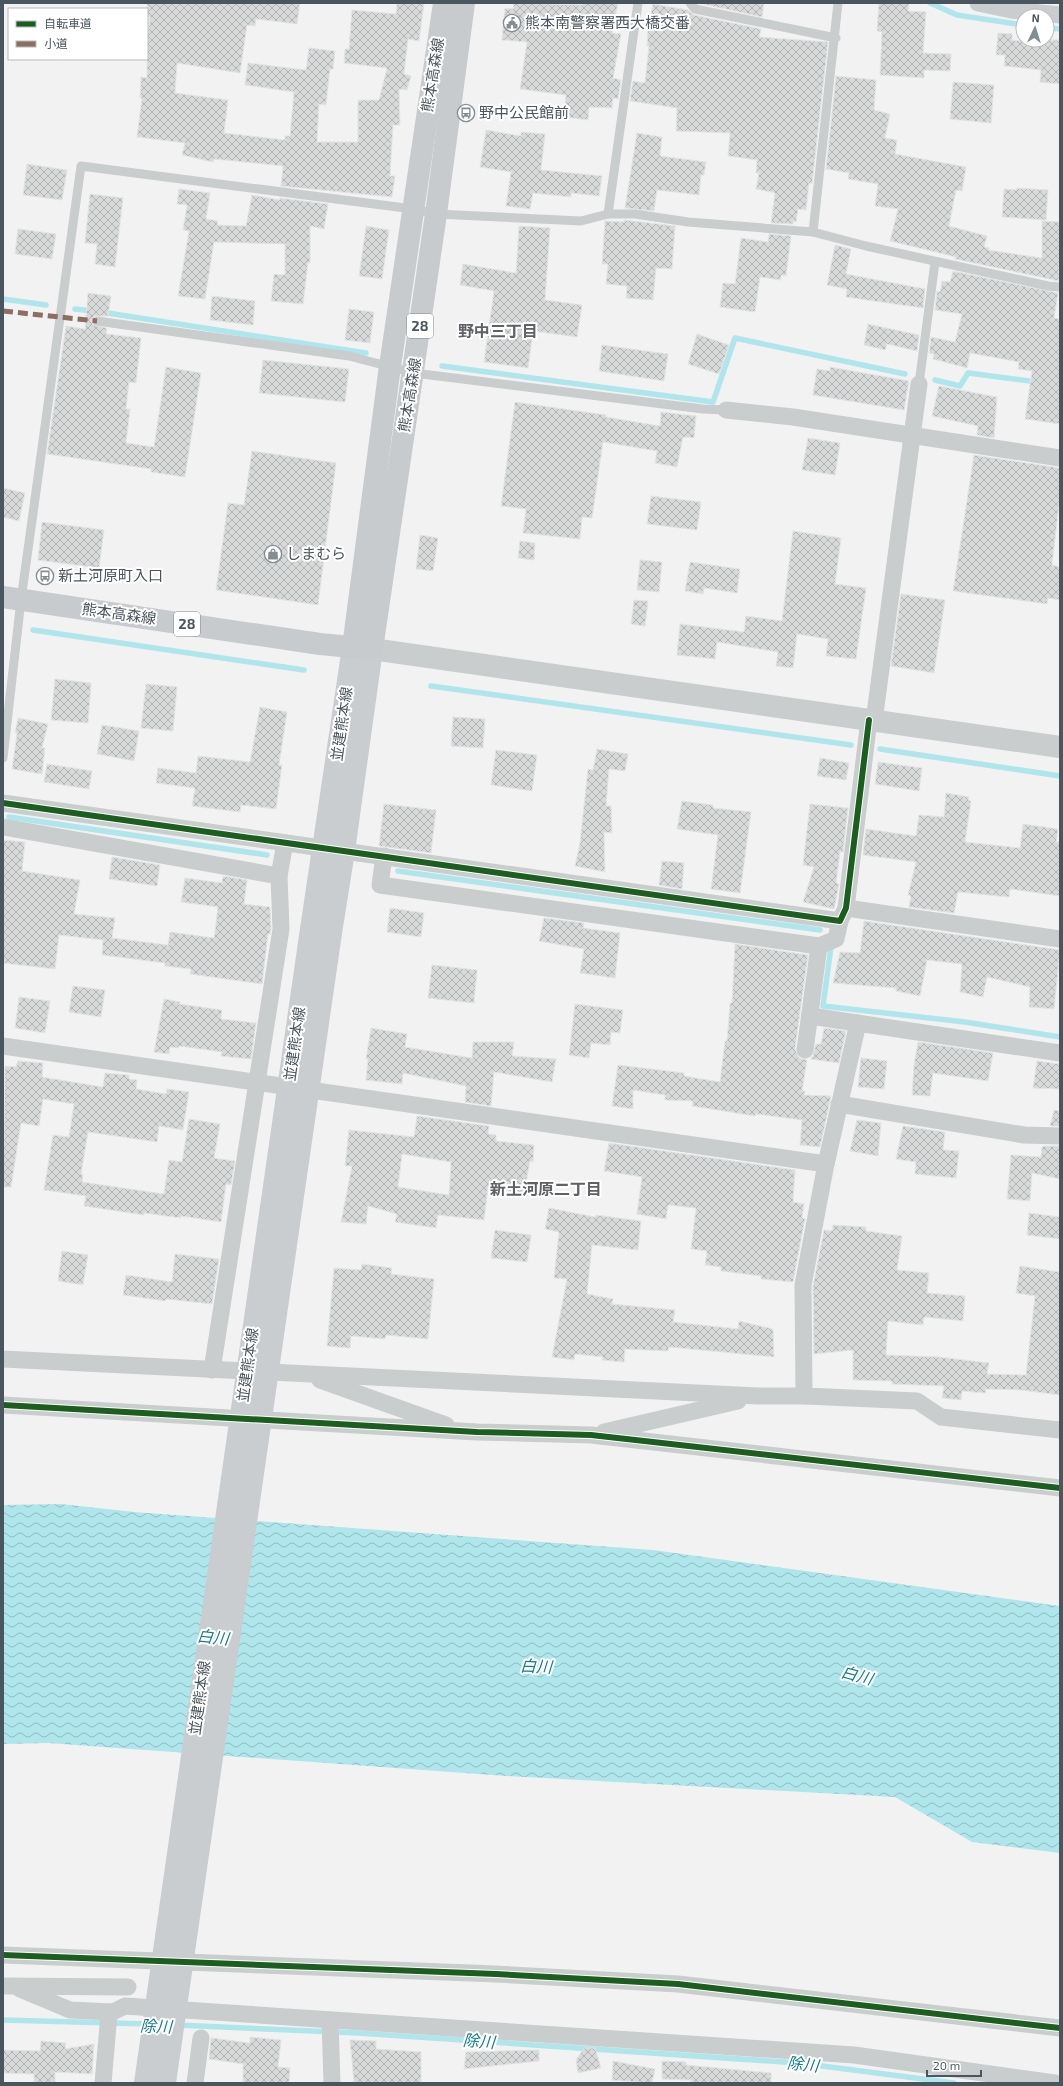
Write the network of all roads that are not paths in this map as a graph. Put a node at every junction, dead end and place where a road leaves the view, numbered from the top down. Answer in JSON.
{"nodes":[{"id":1,"x":444,"y":3,"type":"edge"},
{"id":2,"x":464,"y":3,"type":"edge"},
{"id":3,"x":638,"y":3,"type":"edge"},
{"id":4,"x":690,"y":3,"type":"edge"},
{"id":5,"x":838,"y":3,"type":"edge"},
{"id":6,"x":978,"y":3,"type":"edge"},
{"id":7,"x":1060,"y":15,"type":"edge"},
{"id":8,"x":836,"y":38,"type":"junction"},
{"id":9,"x":413,"y":209,"type":"junction"},
{"id":10,"x":436,"y":214,"type":"junction"},
{"id":11,"x":608,"y":214,"type":"junction"},
{"id":12,"x":813,"y":232,"type":"junction"},
{"id":13,"x":935,"y":262,"type":"junction"},
{"id":14,"x":1060,"y":287,"type":"edge"},
{"id":15,"x":97,"y":321,"type":"dead end"},
{"id":16,"x":390,"y":366,"type":"junction"},
{"id":17,"x":414,"y":372,"type":"junction"},
{"id":18,"x":919,"y":384,"type":"joint"},
{"id":19,"x":726,"y":410,"type":"joint"},
{"id":20,"x":912,"y":436,"type":"junction"},
{"id":21,"x":1060,"y":458,"type":"edge"},
{"id":22,"x":12,"y":598,"type":"edge"},
{"id":23,"x":362,"y":648,"type":"junction"},
{"id":24,"x":872,"y":720,"type":"junction"},
{"id":25,"x":1060,"y":747,"type":"edge"},
{"id":26,"x":3,"y":758,"type":"edge"},
{"id":27,"x":3,"y":803,"type":"edge"},
{"id":28,"x":3,"y":827,"type":"edge"},
{"id":29,"x":285,"y":843,"type":"junction"},
{"id":30,"x":334,"y":850,"type":"junction"},
{"id":31,"x":384,"y":856,"type":"junction"},
{"id":32,"x":279,"y":876,"type":"junction"},
{"id":33,"x":843,"y":914,"type":"junction"},
{"id":34,"x":321,"y":931,"type":"junction"},
{"id":35,"x":1060,"y":939,"type":"edge"},
{"id":36,"x":819,"y":946,"type":"junction"},
{"id":37,"x":810,"y":1016,"type":"junction"},
{"id":38,"x":858,"y":1023,"type":"junction"},
{"id":39,"x":3,"y":1046,"type":"edge"},
{"id":40,"x":805,"y":1050,"type":"dead end"},
{"id":41,"x":1060,"y":1053,"type":"edge"},
{"id":42,"x":257,"y":1083,"type":"junction"},
{"id":43,"x":840,"y":1104,"type":"junction"},
{"id":44,"x":1060,"y":1136,"type":"edge"},
{"id":45,"x":826,"y":1164,"type":"junction"},
{"id":46,"x":3,"y":1359,"type":"edge"},
{"id":47,"x":212,"y":1370,"type":"junction"},
{"id":48,"x":303,"y":1374,"type":"junction"},
{"id":49,"x":758,"y":1396,"type":"junction"},
{"id":50,"x":806,"y":1396,"type":"junction"},
{"id":51,"x":3,"y":1405,"type":"edge"},
{"id":52,"x":1060,"y":1430,"type":"edge"},
{"id":53,"x":465,"y":1431,"type":"junction"},
{"id":54,"x":590,"y":1435,"type":"junction"},
{"id":55,"x":1060,"y":1488,"type":"edge"},
{"id":56,"x":3,"y":1955,"type":"edge"},
{"id":57,"x":8,"y":1986,"type":"edge"},
{"id":58,"x":128,"y":1987,"type":"dead end"},
{"id":59,"x":112,"y":2012,"type":"junction"},
{"id":60,"x":330,"y":2021,"type":"junction"},
{"id":61,"x":1060,"y":2028,"type":"edge"},
{"id":62,"x":201,"y":2038,"type":"dead end"},
{"id":63,"x":103,"y":2083,"type":"edge"},
{"id":64,"x":144,"y":2083,"type":"edge"},
{"id":65,"x":165,"y":2083,"type":"edge"},
{"id":66,"x":195,"y":2083,"type":"edge"},
{"id":67,"x":332,"y":2083,"type":"edge"},
{"id":68,"x":1055,"y":2083,"type":"edge"}],
"edges":[{"from":1,"to":9,"type":"main road","name":"熊本高森線","number":"28"},
{"from":2,"to":10,"type":"main road","name":"熊本高森線","number":"28"},
{"from":3,"to":11,"type":"lane"},
{"from":4,"to":8,"type":"lane"},
{"from":5,"to":8,"type":"lane"},
{"from":6,"to":7,"type":"street"},
{"from":8,"to":12,"type":"lane"},
{"from":9,"to":10,"type":"lane"},
{"from":9,"to":16,"type":"main road","name":"熊本高森線","number":"28"},
{"from":9,"to":22,"type":"lane"},
{"from":10,"to":11,"type":"lane"},
{"from":10,"to":17,"type":"main road","name":"熊本高森線","number":"28"},
{"from":11,"to":12,"type":"lane"},
{"from":12,"to":13,"type":"lane"},
{"from":13,"to":14,"type":"lane"},
{"from":13,"to":18,"type":"lane"},
{"from":15,"to":16,"type":"lane"},
{"from":16,"to":17,"type":"lane"},
{"from":16,"to":23,"type":"main road","name":"熊本高森線","number":"28"},
{"from":17,"to":19,"type":"lane"},
{"from":17,"to":23,"type":"main road","name":"熊本高森線","number":"28"},
{"from":18,"to":20,"type":"street"},
{"from":19,"to":20,"type":"street"},
{"from":20,"to":21,"type":"street"},
{"from":20,"to":24,"type":"street"},
{"from":22,"to":23,"type":"main road","name":"熊本高森線","number":"28"},
{"from":22,"to":26,"type":"lane"},
{"from":23,"to":24,"type":"street"},
{"from":23,"to":30,"type":"main road","name":"並建熊本線"},
{"from":24,"to":25,"type":"street"},
{"from":24,"to":33,"type":"street"},
{"from":27,"to":29,"type":"street"},
{"from":28,"to":32,"type":"street"},
{"from":29,"to":30,"type":"street"},
{"from":29,"to":32,"type":"street"},
{"from":30,"to":31,"type":"street"},
{"from":30,"to":34,"type":"main road","name":"並建熊本線"},
{"from":31,"to":33,"type":"street"},
{"from":31,"to":36,"type":"street"},
{"from":32,"to":42,"type":"street"},
{"from":33,"to":35,"type":"street"},
{"from":33,"to":36,"type":"street"},
{"from":34,"to":64,"type":"main road","name":"並建熊本線","bridge":true},
{"from":34,"to":65,"type":"main road","name":"並建熊本線","bridge":true},
{"from":36,"to":37,"type":"street"},
{"from":37,"to":38,"type":"street"},
{"from":37,"to":40,"type":"street"},
{"from":38,"to":41,"type":"street"},
{"from":38,"to":43,"type":"street"},
{"from":39,"to":42,"type":"street"},
{"from":42,"to":45,"type":"street"},
{"from":42,"to":47,"type":"street"},
{"from":43,"to":44,"type":"street"},
{"from":43,"to":45,"type":"street"},
{"from":45,"to":50,"type":"street"},
{"from":46,"to":47,"type":"street"},
{"from":47,"to":48,"type":"street"},
{"from":48,"to":49,"type":"street"},
{"from":48,"to":53,"type":"street"},
{"from":49,"to":50,"type":"street"},
{"from":49,"to":54,"type":"street"},
{"from":50,"to":52,"type":"street"},
{"from":51,"to":53,"type":"street"},
{"from":53,"to":54,"type":"street"},
{"from":54,"to":55,"type":"street"},
{"from":56,"to":61,"type":"street"},
{"from":57,"to":58,"type":"street"},
{"from":57,"to":59,"type":"street"},
{"from":59,"to":60,"type":"street"},
{"from":59,"to":63,"type":"street"},
{"from":60,"to":67,"type":"street"},
{"from":60,"to":68,"type":"street"},
{"from":62,"to":66,"type":"street"}]}
